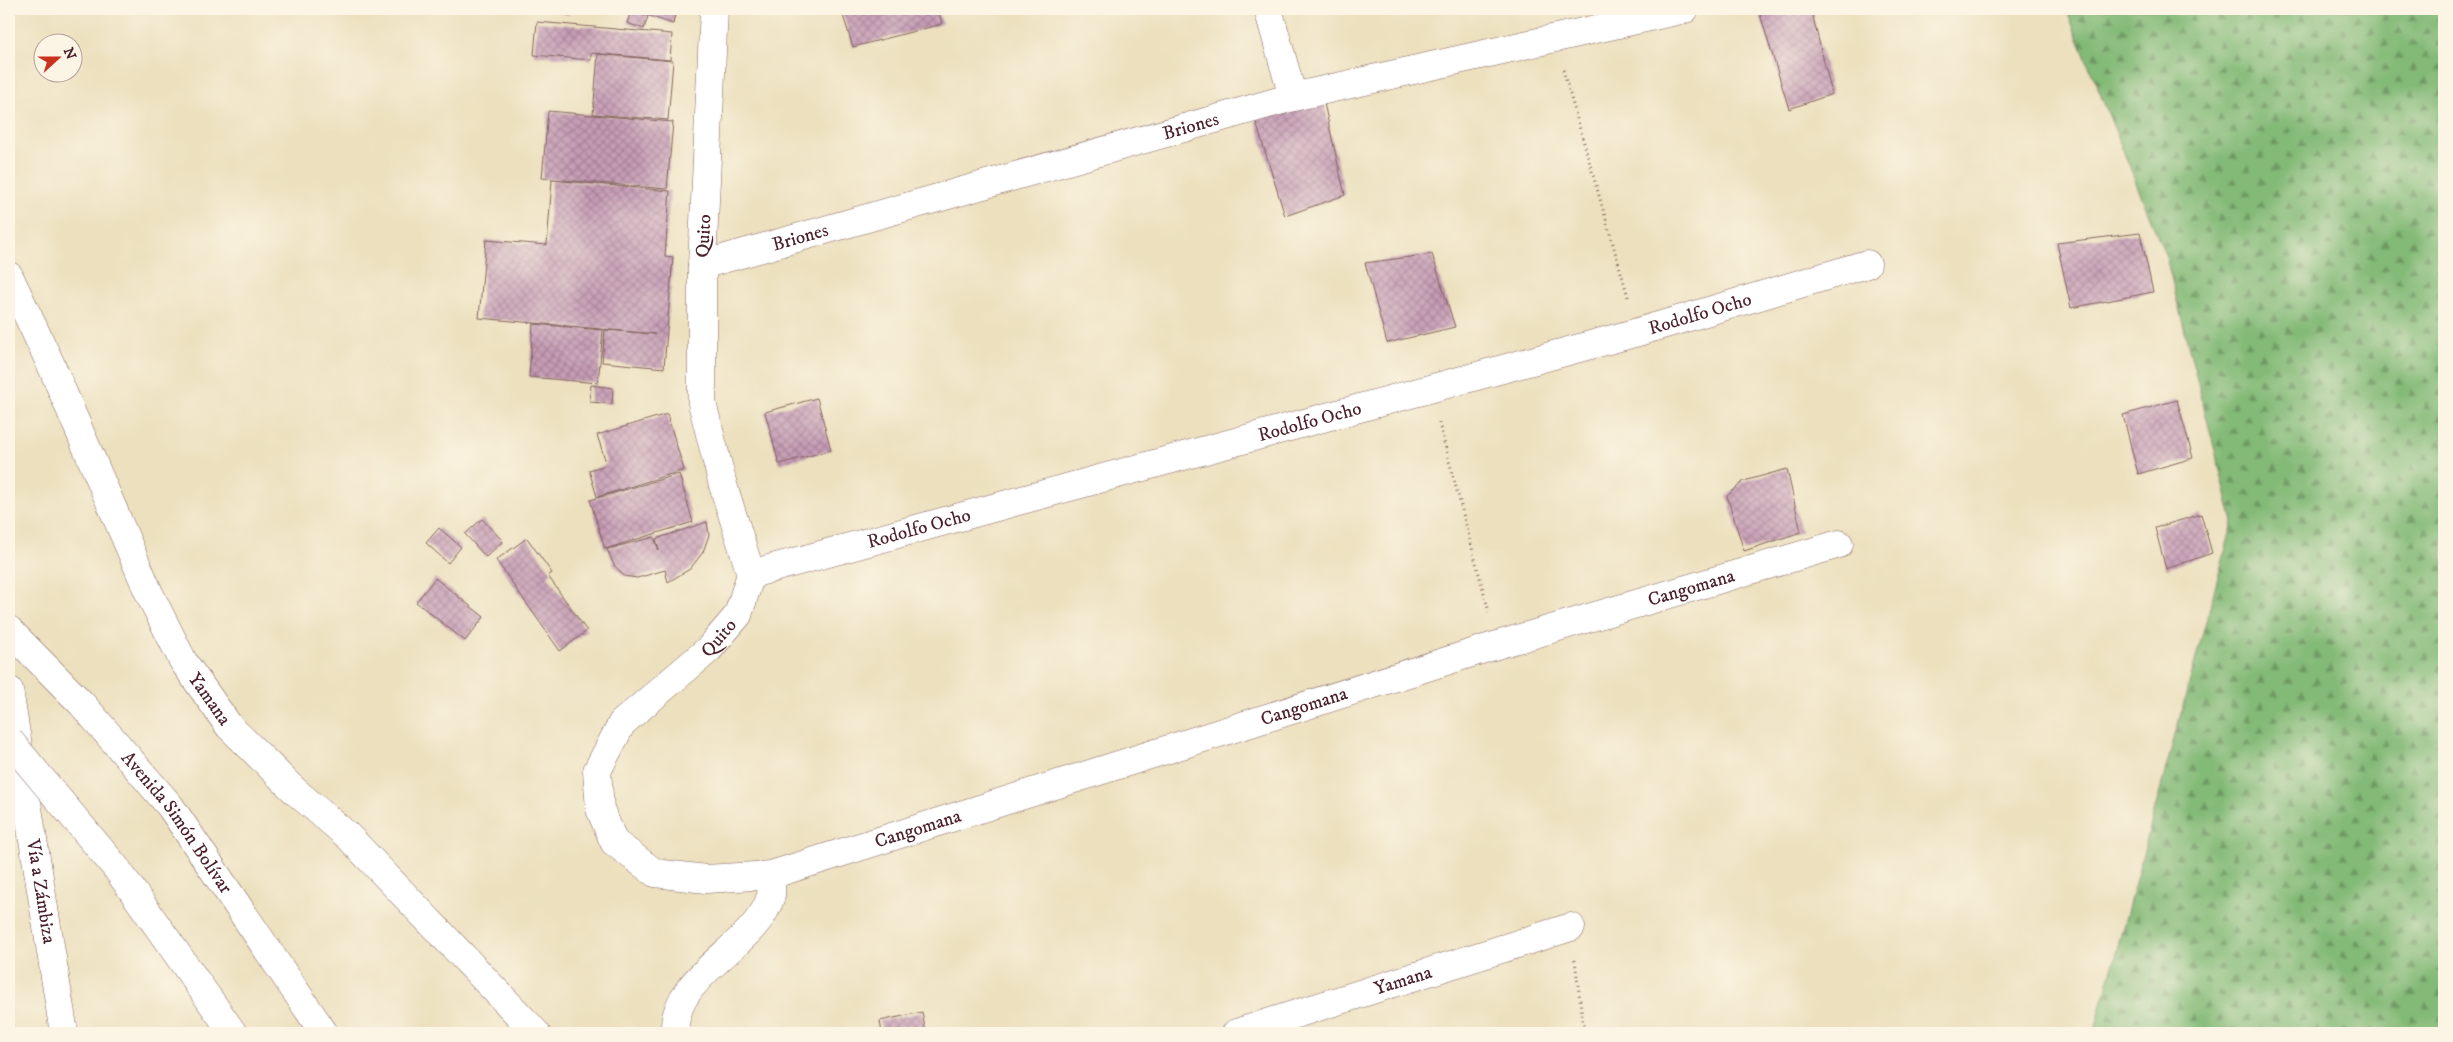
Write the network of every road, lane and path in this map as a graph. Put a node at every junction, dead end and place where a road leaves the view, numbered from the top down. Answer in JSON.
{"nodes":[{"id":1,"x":714,"y":9,"type":"edge"},
{"id":2,"x":1268,"y":9,"type":"edge"},
{"id":3,"x":1685,"y":9,"type":"edge"},
{"id":4,"x":1554,"y":38,"type":"junction"},
{"id":5,"x":1293,"y":97,"type":"junction"},
{"id":6,"x":1867,"y":264,"type":"dead end"},
{"id":7,"x":702,"y":265,"type":"junction"},
{"id":8,"x":9,"y":276,"type":"edge"},
{"id":9,"x":1638,"y":332,"type":"junction"},
{"id":10,"x":1430,"y":388,"type":"junction"},
{"id":11,"x":1838,"y":544,"type":"dead end"},
{"id":12,"x":751,"y":574,"type":"junction"},
{"id":13,"x":9,"y":630,"type":"edge"},
{"id":14,"x":1497,"y":645,"type":"junction"},
{"id":15,"x":9,"y":690,"type":"edge"},
{"id":16,"x":9,"y":740,"type":"edge"},
{"id":17,"x":770,"y":875,"type":"junction"},
{"id":18,"x":1571,"y":927,"type":"joint"},
{"id":19,"x":64,"y":1033,"type":"edge"},
{"id":20,"x":234,"y":1033,"type":"edge"},
{"id":21,"x":324,"y":1033,"type":"edge"},
{"id":22,"x":536,"y":1033,"type":"edge"},
{"id":23,"x":675,"y":1033,"type":"edge"},
{"id":24,"x":1236,"y":1033,"type":"edge"},
{"id":25,"x":1584,"y":1033,"type":"edge"}],
"edges":[{"from":1,"to":7,"type":"main road","name":"Quito"},
{"from":2,"to":5,"type":"main road"},
{"from":3,"to":4,"type":"main road","name":"Briones"},
{"from":4,"to":5,"type":"main road","name":"Briones"},
{"from":4,"to":9,"type":"path"},
{"from":5,"to":7,"type":"main road","name":"Briones"},
{"from":6,"to":9,"type":"main road","name":"Rodolfo Ocho"},
{"from":7,"to":12,"type":"main road","name":"Quito"},
{"from":8,"to":22,"type":"main road","name":"Yamana"},
{"from":9,"to":10,"type":"main road","name":"Rodolfo Ocho"},
{"from":10,"to":12,"type":"main road","name":"Rodolfo Ocho"},
{"from":10,"to":14,"type":"path"},
{"from":11,"to":14,"type":"main road","name":"Cangomana"},
{"from":12,"to":17,"type":"main road","name":"Quito"},
{"from":13,"to":21,"type":"main road","name":"Avenida Simón Bolívar"},
{"from":14,"to":17,"type":"main road","name":"Cangomana"},
{"from":15,"to":19,"type":"main road","name":"Vía a Zámbiza"},
{"from":16,"to":20,"type":"main road","bridge":true},
{"from":17,"to":23,"type":"main road"},
{"from":18,"to":24,"type":"main road","name":"Yamana"},
{"from":18,"to":25,"type":"path"}]}
